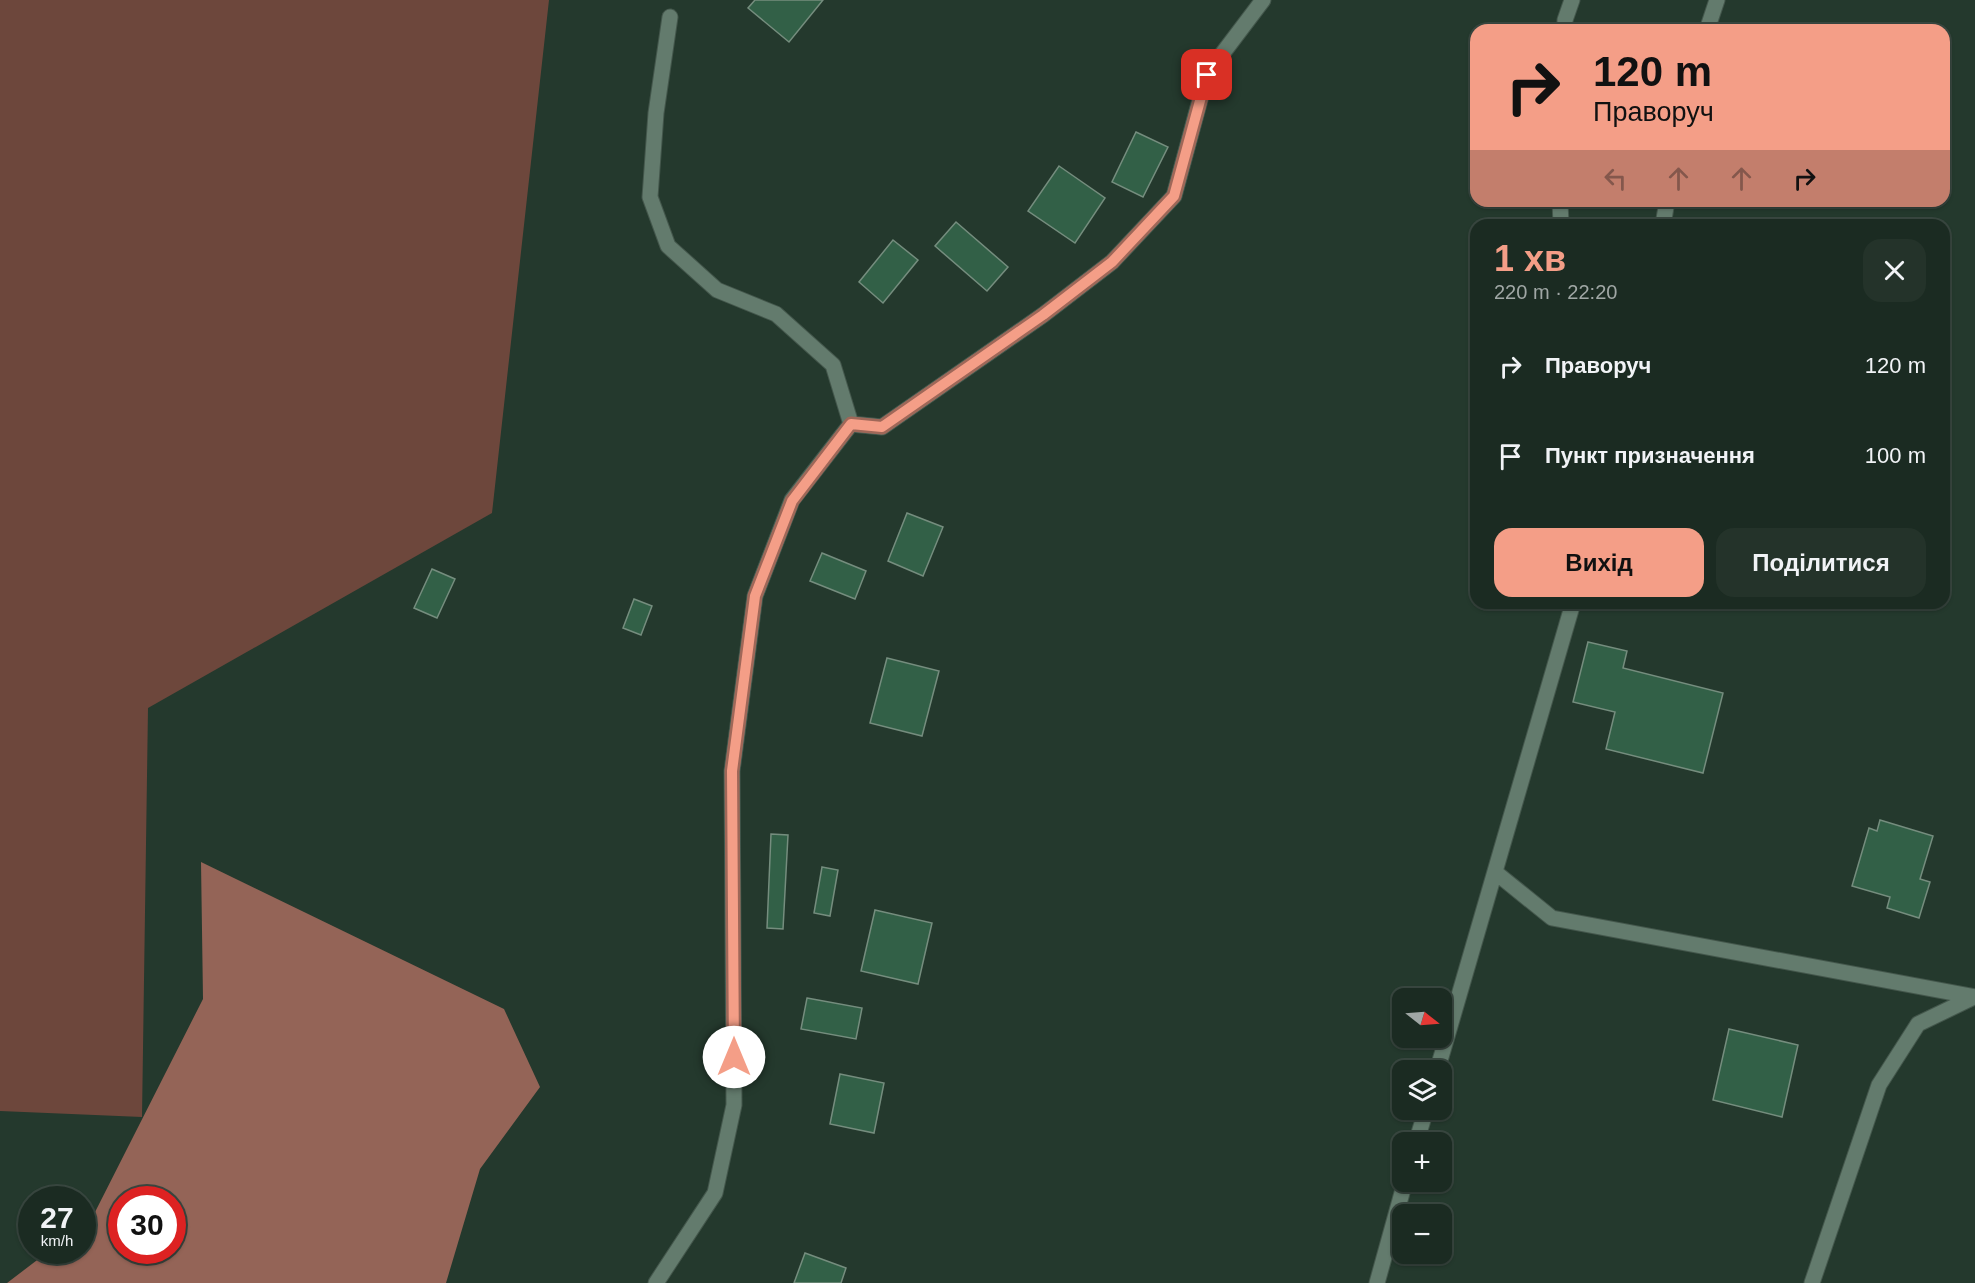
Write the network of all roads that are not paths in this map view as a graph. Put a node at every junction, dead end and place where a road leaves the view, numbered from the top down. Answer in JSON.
{"nodes":[{"id":1,"x":1263,"y":0,"type":"edge"},
{"id":2,"x":1572,"y":0,"type":"edge"},
{"id":3,"x":1717,"y":0,"type":"edge"},
{"id":4,"x":670,"y":17,"type":"dead end"},
{"id":5,"x":1565,"y":24,"type":"edge"},
{"id":6,"x":1709,"y":24,"type":"edge"},
{"id":7,"x":851,"y":424,"type":"junction"},
{"id":8,"x":1571,"y":609,"type":"edge"},
{"id":9,"x":1495,"y":872,"type":"junction"},
{"id":10,"x":1975,"y":997,"type":"edge"},
{"id":11,"x":1440,"y":1060,"type":"edge"},
{"id":12,"x":1402,"y":1192,"type":"edge"},
{"id":13,"x":656,"y":1283,"type":"edge"},
{"id":14,"x":1377,"y":1283,"type":"edge"},
{"id":15,"x":1812,"y":1283,"type":"edge"}],
"edges":[{"from":1,"to":7,"type":"street"},
{"from":2,"to":5,"type":"street"},
{"from":3,"to":6,"type":"street"},
{"from":4,"to":7,"type":"street"},
{"from":7,"to":13,"type":"street"},
{"from":8,"to":9,"type":"street"},
{"from":9,"to":10,"type":"street"},
{"from":9,"to":11,"type":"street"},
{"from":10,"to":15,"type":"street"},
{"from":12,"to":14,"type":"street"}]}
